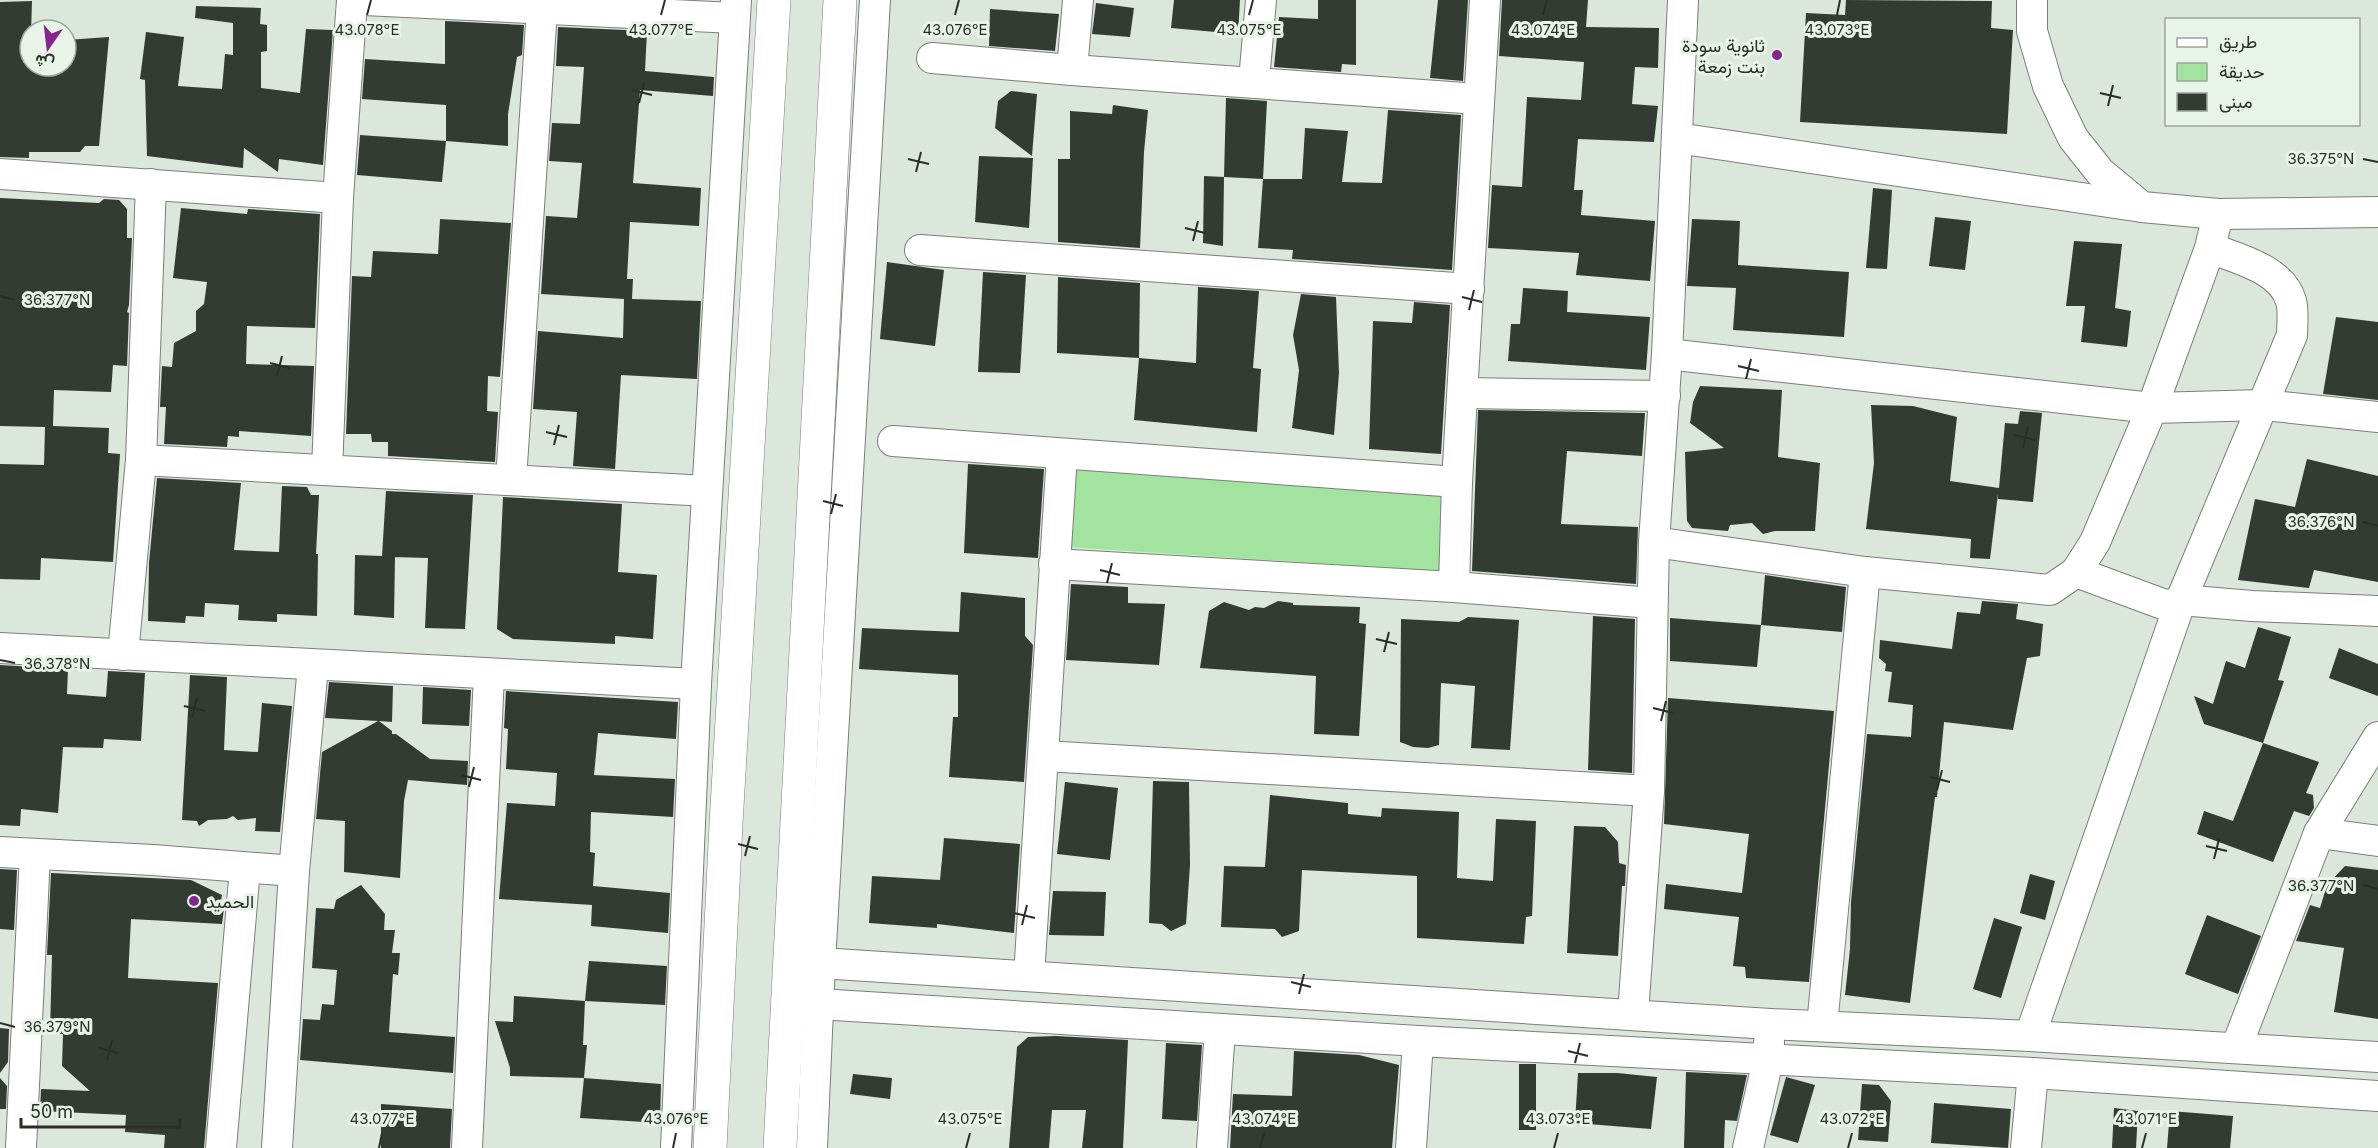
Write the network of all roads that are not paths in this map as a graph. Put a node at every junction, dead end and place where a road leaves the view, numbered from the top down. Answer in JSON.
{"nodes":[{"id":1,"x":352,"y":0,"type":"edge"},
{"id":2,"x":364,"y":0,"type":"edge"},
{"id":3,"x":774,"y":0,"type":"edge"},
{"id":4,"x":840,"y":0,"type":"edge"},
{"id":5,"x":874,"y":0,"type":"edge"},
{"id":6,"x":1078,"y":0,"type":"edge"},
{"id":7,"x":1261,"y":0,"type":"edge"},
{"id":8,"x":1485,"y":0,"type":"edge"},
{"id":9,"x":1683,"y":0,"type":"edge"},
{"id":10,"x":2032,"y":0,"type":"edge"},
{"id":11,"x":501,"y":3,"type":"edge"},
{"id":12,"x":608,"y":6,"type":"edge"},
{"id":13,"x":542,"y":9,"type":"junction"},
{"id":14,"x":735,"y":9,"type":"edge"},
{"id":15,"x":932,"y":58,"type":"dead end"},
{"id":16,"x":1072,"y":70,"type":"junction"},
{"id":17,"x":1254,"y":81,"type":"junction"},
{"id":18,"x":1479,"y":99,"type":"junction"},
{"id":19,"x":1677,"y":138,"type":"junction"},
{"id":20,"x":0,"y":174,"type":"edge"},
{"id":21,"x":151,"y":184,"type":"junction"},
{"id":22,"x":338,"y":198,"type":"junction"},
{"id":23,"x":2142,"y":207,"type":"junction"},
{"id":24,"x":2378,"y":212,"type":"edge"},
{"id":25,"x":2218,"y":214,"type":"junction"},
{"id":26,"x":2210,"y":248,"type":"junction"},
{"id":27,"x":920,"y":250,"type":"dead end"},
{"id":28,"x":1469,"y":289,"type":"junction"},
{"id":29,"x":1668,"y":354,"type":"junction"},
{"id":30,"x":1463,"y":393,"type":"junction"},
{"id":31,"x":1665,"y":396,"type":"junction"},
{"id":32,"x":2264,"y":405,"type":"junction"},
{"id":33,"x":2152,"y":408,"type":"junction"},
{"id":34,"x":2378,"y":417,"type":"edge"},
{"id":35,"x":893,"y":441,"type":"dead end"},
{"id":36,"x":1062,"y":454,"type":"junction"},
{"id":37,"x":141,"y":460,"type":"junction"},
{"id":38,"x":327,"y":470,"type":"junction"},
{"id":39,"x":511,"y":480,"type":"junction"},
{"id":40,"x":1457,"y":482,"type":"junction"},
{"id":41,"x":707,"y":491,"type":"junction"},
{"id":42,"x":1654,"y":542,"type":"junction"},
{"id":43,"x":1054,"y":564,"type":"junction"},
{"id":44,"x":1865,"y":572,"type":"junction"},
{"id":45,"x":2076,"y":572,"type":"junction"},
{"id":46,"x":1454,"y":587,"type":"junction"},
{"id":47,"x":2181,"y":600,"type":"junction"},
{"id":48,"x":1652,"y":603,"type":"junction"},
{"id":49,"x":2378,"y":611,"type":"edge"},
{"id":50,"x":0,"y":648,"type":"edge"},
{"id":51,"x":123,"y":655,"type":"junction"},
{"id":52,"x":313,"y":666,"type":"junction"},
{"id":53,"x":489,"y":675,"type":"junction"},
{"id":54,"x":696,"y":684,"type":"junction"},
{"id":55,"x":2378,"y":737,"type":"edge"},
{"id":56,"x":1044,"y":756,"type":"junction"},
{"id":57,"x":1649,"y":791,"type":"junction"},
{"id":58,"x":2319,"y":833,"type":"junction"},
{"id":59,"x":2378,"y":841,"type":"edge"},
{"id":60,"x":0,"y":852,"type":"edge"},
{"id":61,"x":35,"y":854,"type":"junction"},
{"id":62,"x":245,"y":868,"type":"junction"},
{"id":63,"x":294,"y":871,"type":"junction"},
{"id":64,"x":820,"y":963,"type":"junction"},
{"id":65,"x":1029,"y":976,"type":"junction"},
{"id":66,"x":818,"y":1004,"type":"junction"},
{"id":67,"x":1633,"y":1014,"type":"junction"},
{"id":68,"x":1770,"y":1024,"type":"junction"},
{"id":69,"x":1822,"y":1026,"type":"junction"},
{"id":70,"x":1220,"y":1029,"type":"junction"},
{"id":71,"x":2030,"y":1036,"type":"junction"},
{"id":72,"x":1418,"y":1041,"type":"junction"},
{"id":73,"x":2236,"y":1047,"type":"junction"},
{"id":74,"x":2378,"y":1057,"type":"edge"},
{"id":75,"x":1767,"y":1060,"type":"junction"},
{"id":76,"x":2033,"y":1074,"type":"junction"},
{"id":77,"x":2378,"y":1096,"type":"edge"},
{"id":78,"x":21,"y":1148,"type":"edge"},
{"id":79,"x":221,"y":1148,"type":"edge"},
{"id":80,"x":277,"y":1148,"type":"edge"},
{"id":81,"x":467,"y":1148,"type":"edge"},
{"id":82,"x":676,"y":1148,"type":"edge"},
{"id":83,"x":710,"y":1148,"type":"edge"},
{"id":84,"x":780,"y":1148,"type":"edge"},
{"id":85,"x":812,"y":1148,"type":"edge"},
{"id":86,"x":1212,"y":1148,"type":"edge"},
{"id":87,"x":1411,"y":1148,"type":"edge"},
{"id":88,"x":1748,"y":1148,"type":"edge"},
{"id":89,"x":2026,"y":1148,"type":"edge"}],
"edges":[{"from":1,"to":22,"type":"street"},
{"from":2,"to":11,"type":"street"},
{"from":3,"to":83,"type":"main road"},
{"from":4,"to":84,"type":"main road"},
{"from":5,"to":64,"type":"street"},
{"from":6,"to":16,"type":"street"},
{"from":7,"to":17,"type":"street"},
{"from":8,"to":18,"type":"street"},
{"from":9,"to":19,"type":"street"},
{"from":10,"to":23,"type":"street"},
{"from":11,"to":13,"type":"street"},
{"from":12,"to":13,"type":"street"},
{"from":12,"to":14,"type":"street"},
{"from":13,"to":39,"type":"street"},
{"from":14,"to":41,"type":"street"},
{"from":15,"to":16,"type":"street"},
{"from":16,"to":17,"type":"street"},
{"from":17,"to":18,"type":"street"},
{"from":18,"to":28,"type":"street"},
{"from":19,"to":23,"type":"street"},
{"from":19,"to":29,"type":"street"},
{"from":20,"to":21,"type":"street"},
{"from":21,"to":22,"type":"street"},
{"from":21,"to":37,"type":"street"},
{"from":22,"to":38,"type":"street"},
{"from":23,"to":25,"type":"street"},
{"from":24,"to":25,"type":"street"},
{"from":25,"to":26,"type":"street"},
{"from":26,"to":32,"type":"street"},
{"from":26,"to":33,"type":"street"},
{"from":27,"to":28,"type":"street"},
{"from":28,"to":30,"type":"street"},
{"from":29,"to":31,"type":"street"},
{"from":29,"to":33,"type":"street"},
{"from":30,"to":31,"type":"street"},
{"from":30,"to":40,"type":"street"},
{"from":31,"to":42,"type":"street"},
{"from":32,"to":33,"type":"street"},
{"from":32,"to":34,"type":"street"},
{"from":32,"to":47,"type":"street"},
{"from":33,"to":45,"type":"street"},
{"from":35,"to":36,"type":"street"},
{"from":36,"to":40,"type":"street"},
{"from":36,"to":43,"type":"street"},
{"from":37,"to":38,"type":"street"},
{"from":37,"to":51,"type":"street"},
{"from":38,"to":39,"type":"street"},
{"from":39,"to":41,"type":"street"},
{"from":40,"to":46,"type":"street"},
{"from":41,"to":54,"type":"street"},
{"from":42,"to":44,"type":"street"},
{"from":42,"to":48,"type":"street"},
{"from":43,"to":46,"type":"street"},
{"from":43,"to":56,"type":"street"},
{"from":44,"to":45,"type":"street"},
{"from":44,"to":69,"type":"street"},
{"from":45,"to":47,"type":"street"},
{"from":46,"to":48,"type":"street"},
{"from":47,"to":49,"type":"street"},
{"from":47,"to":71,"type":"street"},
{"from":48,"to":57,"type":"street"},
{"from":50,"to":51,"type":"street"},
{"from":51,"to":52,"type":"street"},
{"from":52,"to":53,"type":"street"},
{"from":52,"to":63,"type":"street"},
{"from":53,"to":54,"type":"street"},
{"from":53,"to":81,"type":"street"},
{"from":54,"to":82,"type":"street"},
{"from":55,"to":58,"type":"street"},
{"from":56,"to":57,"type":"street"},
{"from":56,"to":65,"type":"street"},
{"from":57,"to":67,"type":"street"},
{"from":58,"to":59,"type":"street"},
{"from":58,"to":73,"type":"street"},
{"from":60,"to":61,"type":"street"},
{"from":61,"to":62,"type":"street"},
{"from":61,"to":78,"type":"street"},
{"from":62,"to":63,"type":"street"},
{"from":62,"to":79,"type":"street"},
{"from":63,"to":80,"type":"street"},
{"from":64,"to":65,"type":"street"},
{"from":64,"to":66,"type":"street"},
{"from":65,"to":67,"type":"street"},
{"from":66,"to":70,"type":"street"},
{"from":66,"to":85,"type":"street"},
{"from":67,"to":68,"type":"street"},
{"from":68,"to":69,"type":"street"},
{"from":68,"to":75,"type":"street"},
{"from":69,"to":71,"type":"street"},
{"from":70,"to":72,"type":"street"},
{"from":70,"to":86,"type":"street"},
{"from":71,"to":73,"type":"street"},
{"from":72,"to":75,"type":"street"},
{"from":72,"to":87,"type":"street"},
{"from":73,"to":74,"type":"street"},
{"from":75,"to":76,"type":"street"},
{"from":75,"to":88,"type":"street"},
{"from":76,"to":77,"type":"street"},
{"from":76,"to":89,"type":"street"}]}
